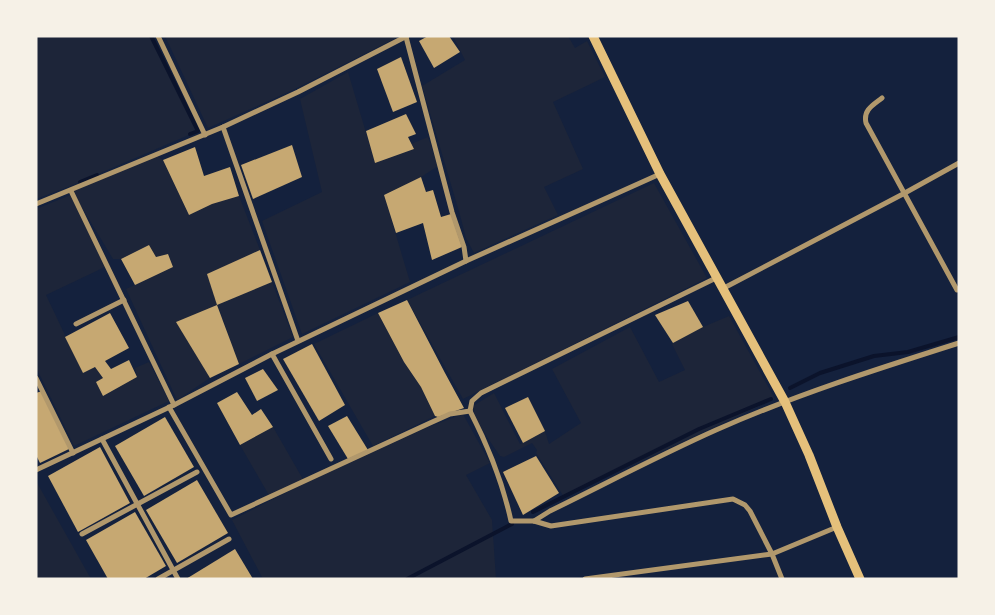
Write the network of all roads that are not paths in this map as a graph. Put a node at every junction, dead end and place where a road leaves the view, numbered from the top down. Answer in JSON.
{"nodes":[{"id":1,"x":158,"y":36,"type":"edge"},
{"id":2,"x":407,"y":37,"type":"edge"},
{"id":3,"x":595,"y":37,"type":"edge"},
{"id":4,"x":882,"y":98,"type":"dead end"},
{"id":5,"x":223,"y":127,"type":"junction"},
{"id":6,"x":205,"y":135,"type":"junction"},
{"id":7,"x":959,"y":163,"type":"edge"},
{"id":8,"x":660,"y":174,"type":"junction"},
{"id":9,"x":71,"y":190,"type":"junction"},
{"id":10,"x":903,"y":194,"type":"junction"},
{"id":11,"x":36,"y":204,"type":"edge"},
{"id":12,"x":466,"y":261,"type":"junction"},
{"id":13,"x":716,"y":278,"type":"junction"},
{"id":14,"x":722,"y":289,"type":"junction"},
{"id":15,"x":957,"y":290,"type":"dead end"},
{"id":16,"x":124,"y":300,"type":"junction"},
{"id":17,"x":76,"y":324,"type":"dead end"},
{"id":18,"x":298,"y":341,"type":"junction"},
{"id":19,"x":959,"y":343,"type":"edge"},
{"id":20,"x":272,"y":354,"type":"junction"},
{"id":21,"x":36,"y":378,"type":"edge"},
{"id":22,"x":785,"y":402,"type":"junction"},
{"id":23,"x":171,"y":406,"type":"junction"},
{"id":24,"x":470,"y":411,"type":"junction"},
{"id":25,"x":102,"y":439,"type":"junction"},
{"id":26,"x":73,"y":453,"type":"junction"},
{"id":27,"x":331,"y":459,"type":"dead end"},
{"id":28,"x":36,"y":470,"type":"edge"},
{"id":29,"x":197,"y":472,"type":"dead end"},
{"id":30,"x":137,"y":504,"type":"junction"},
{"id":31,"x":534,"y":521,"type":"junction"},
{"id":32,"x":837,"y":527,"type":"junction"},
{"id":33,"x":82,"y":534,"type":"dead end"},
{"id":34,"x":229,"y":539,"type":"dead end"},
{"id":35,"x":772,"y":554,"type":"junction"},
{"id":36,"x":174,"y":570,"type":"junction"},
{"id":37,"x":158,"y":579,"type":"edge"},
{"id":38,"x":178,"y":579,"type":"edge"},
{"id":39,"x":586,"y":579,"type":"edge"},
{"id":40,"x":782,"y":579,"type":"edge"},
{"id":41,"x":860,"y":579,"type":"edge"}],
"edges":[{"from":1,"to":6,"type":"street"},
{"from":2,"to":5,"type":"street"},
{"from":2,"to":12,"type":"street"},
{"from":3,"to":8,"type":"main road"},
{"from":4,"to":10,"type":"street"},
{"from":5,"to":6,"type":"street"},
{"from":5,"to":18,"type":"street"},
{"from":6,"to":9,"type":"street"},
{"from":7,"to":10,"type":"street"},
{"from":8,"to":12,"type":"street"},
{"from":8,"to":13,"type":"main road"},
{"from":9,"to":11,"type":"street"},
{"from":9,"to":16,"type":"street"},
{"from":10,"to":14,"type":"street"},
{"from":10,"to":15,"type":"street"},
{"from":12,"to":18,"type":"street"},
{"from":13,"to":14,"type":"main road"},
{"from":13,"to":24,"type":"street"},
{"from":14,"to":22,"type":"main road"},
{"from":16,"to":17,"type":"street"},
{"from":16,"to":23,"type":"street"},
{"from":18,"to":20,"type":"street"},
{"from":19,"to":22,"type":"street"},
{"from":20,"to":23,"type":"street"},
{"from":20,"to":27,"type":"street"},
{"from":21,"to":26,"type":"street"},
{"from":22,"to":31,"type":"street"},
{"from":22,"to":32,"type":"main road"},
{"from":23,"to":24,"type":"street"},
{"from":23,"to":25,"type":"street"},
{"from":24,"to":31,"type":"street"},
{"from":25,"to":26,"type":"street"},
{"from":25,"to":30,"type":"street"},
{"from":26,"to":28,"type":"street"},
{"from":29,"to":30,"type":"street"},
{"from":30,"to":33,"type":"street"},
{"from":30,"to":36,"type":"street"},
{"from":31,"to":35,"type":"street"},
{"from":32,"to":35,"type":"street"},
{"from":32,"to":41,"type":"main road"},
{"from":34,"to":36,"type":"street"},
{"from":35,"to":39,"type":"street"},
{"from":35,"to":40,"type":"street"},
{"from":36,"to":37,"type":"street"},
{"from":36,"to":38,"type":"street"}]}
